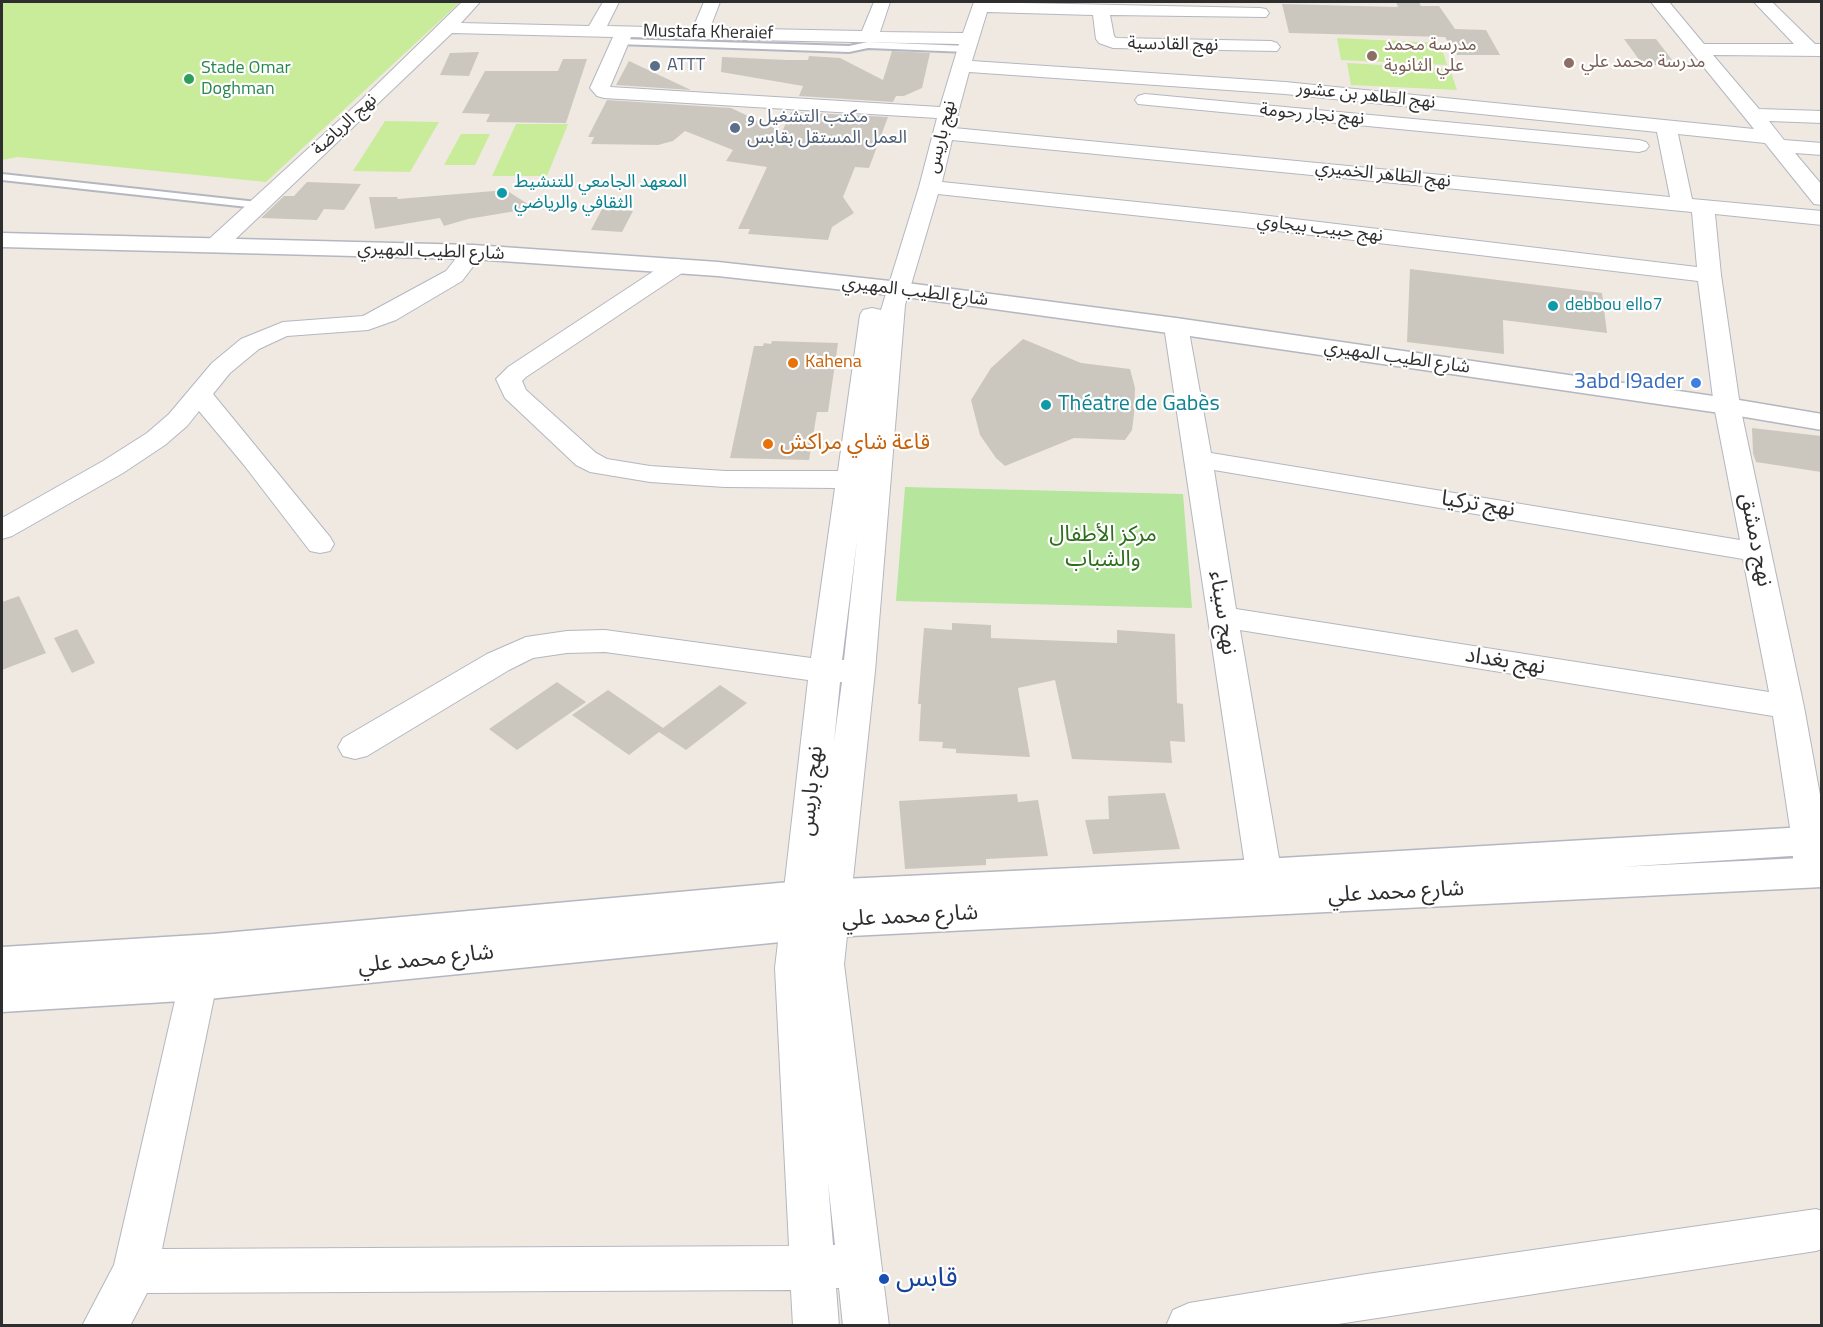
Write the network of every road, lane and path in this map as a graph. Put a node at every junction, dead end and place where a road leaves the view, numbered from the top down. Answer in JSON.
{"nodes":[{"id":1,"x":471,"y":2,"type":"edge"},
{"id":2,"x":611,"y":2,"type":"edge"},
{"id":3,"x":712,"y":2,"type":"edge"},
{"id":4,"x":882,"y":2,"type":"edge"},
{"id":5,"x":1660,"y":2,"type":"edge"},
{"id":6,"x":1763,"y":2,"type":"edge"},
{"id":7,"x":982,"y":4,"type":"edge"},
{"id":8,"x":1125,"y":6,"type":"edge"},
{"id":9,"x":1258,"y":7,"type":"edge"},
{"id":10,"x":1101,"y":10,"type":"junction"},
{"id":11,"x":447,"y":28,"type":"junction"},
{"id":12,"x":596,"y":30,"type":"junction"},
{"id":13,"x":699,"y":34,"type":"junction"},
{"id":14,"x":869,"y":36,"type":"junction"},
{"id":15,"x":623,"y":37,"type":"junction"},
{"id":16,"x":1271,"y":47,"type":"junction"},
{"id":17,"x":1700,"y":50,"type":"junction"},
{"id":18,"x":966,"y":51,"type":"junction"},
{"id":19,"x":1812,"y":51,"type":"edge"},
{"id":20,"x":1821,"y":67,"type":"edge"},
{"id":21,"x":954,"y":88,"type":"junction"},
{"id":22,"x":1285,"y":88,"type":"junction"},
{"id":23,"x":978,"y":89,"type":"dead end"},
{"id":24,"x":1121,"y":98,"type":"dead end"},
{"id":25,"x":1752,"y":115,"type":"junction"},
{"id":26,"x":1821,"y":117,"type":"edge"},
{"id":27,"x":947,"y":123,"type":"junction"},
{"id":28,"x":1666,"y":127,"type":"junction"},
{"id":29,"x":1773,"y":141,"type":"junction"},
{"id":30,"x":1670,"y":149,"type":"junction"},
{"id":31,"x":1821,"y":149,"type":"edge"},
{"id":32,"x":2,"y":177,"type":"edge"},
{"id":33,"x":930,"y":187,"type":"junction"},
{"id":34,"x":1821,"y":199,"type":"edge"},
{"id":35,"x":257,"y":206,"type":"junction"},
{"id":36,"x":1693,"y":207,"type":"junction"},
{"id":37,"x":1821,"y":218,"type":"edge"},
{"id":38,"x":2,"y":240,"type":"edge"},
{"id":39,"x":216,"y":245,"type":"junction"},
{"id":40,"x":473,"y":252,"type":"junction"},
{"id":41,"x":677,"y":266,"type":"junction"},
{"id":42,"x":1709,"y":275,"type":"junction"},
{"id":43,"x":895,"y":283,"type":"junction"},
{"id":44,"x":1176,"y":326,"type":"junction"},
{"id":45,"x":199,"y":394,"type":"junction"},
{"id":46,"x":1727,"y":406,"type":"junction"},
{"id":47,"x":1821,"y":422,"type":"edge"},
{"id":48,"x":1198,"y":459,"type":"junction"},
{"id":49,"x":863,"y":480,"type":"junction"},
{"id":50,"x":2,"y":530,"type":"edge"},
{"id":51,"x":320,"y":544,"type":"dead end"},
{"id":52,"x":1757,"y":552,"type":"junction"},
{"id":53,"x":1222,"y":617,"type":"junction"},
{"id":54,"x":825,"y":671,"type":"junction"},
{"id":55,"x":859,"y":671,"type":"junction"},
{"id":56,"x":1788,"y":707,"type":"junction"},
{"id":57,"x":355,"y":747,"type":"dead end"},
{"id":58,"x":1816,"y":856,"type":"edge"},
{"id":59,"x":1266,"y":887,"type":"junction"},
{"id":60,"x":816,"y":909,"type":"junction"},
{"id":61,"x":2,"y":964,"type":"edge"},
{"id":62,"x":205,"y":966,"type":"junction"},
{"id":63,"x":2,"y":995,"type":"edge"},
{"id":64,"x":1816,"y":1230,"type":"dead end"},
{"id":65,"x":860,"y":1265,"type":"junction"},
{"id":66,"x":812,"y":1268,"type":"junction"},
{"id":67,"x":135,"y":1271,"type":"junction"},
{"id":68,"x":105,"y":1326,"type":"edge"},
{"id":69,"x":816,"y":1326,"type":"edge"},
{"id":70,"x":866,"y":1326,"type":"edge"},
{"id":71,"x":1189,"y":1326,"type":"edge"}],
"edges":[{"from":1,"to":11,"type":"street","name":"نهج الرياضة"},
{"from":2,"to":12,"type":"street"},
{"from":3,"to":13,"type":"street"},
{"from":4,"to":14,"type":"street"},
{"from":5,"to":17,"type":"street"},
{"from":6,"to":19,"type":"street"},
{"from":7,"to":10,"type":"street"},
{"from":7,"to":18,"type":"street","name":"نهج باريس"},
{"from":8,"to":9,"type":"street"},
{"from":8,"to":10,"type":"street"},
{"from":9,"to":16,"type":"street"},
{"from":10,"to":16,"type":"street","name":"نهج القادسية"},
{"from":11,"to":12,"type":"street","name":"Mustafa Kheraief"},
{"from":11,"to":35,"type":"street","name":"نهج الرياضة"},
{"from":12,"to":15,"type":"street","name":"Mustafa Kheraief"},
{"from":13,"to":14,"type":"street","name":"Mustafa Kheraief"},
{"from":13,"to":15,"type":"street","name":"Mustafa Kheraief"},
{"from":14,"to":18,"type":"street","name":"Mustafa Kheraief"},
{"from":15,"to":18,"type":"lane"},
{"from":15,"to":27,"type":"street","name":"نهج الطاهر الخميري"},
{"from":16,"to":22,"type":"street"},
{"from":17,"to":19,"type":"street"},
{"from":17,"to":25,"type":"street"},
{"from":18,"to":21,"type":"street","name":"نهج باريس"},
{"from":18,"to":22,"type":"street","name":"نهج الطاهر بن عشور"},
{"from":19,"to":20,"type":"street"},
{"from":21,"to":23,"type":"street"},
{"from":21,"to":27,"type":"street","name":"نهج باريس"},
{"from":22,"to":28,"type":"street","name":"نهج الطاهر بن عشور"},
{"from":24,"to":30,"type":"street","name":"نهج نجار رحومة"},
{"from":25,"to":26,"type":"street"},
{"from":25,"to":29,"type":"street"},
{"from":27,"to":33,"type":"street","name":"نهج باريس"},
{"from":27,"to":36,"type":"street","name":"نهج الطاهر الخميري"},
{"from":28,"to":29,"type":"street","name":"نهج الطاهر بن عشور"},
{"from":28,"to":30,"type":"street","name":"نهج دمشق"},
{"from":29,"to":31,"type":"street","name":"نهج الطاهر بن عشور"},
{"from":29,"to":34,"type":"street"},
{"from":30,"to":36,"type":"street","name":"نهج دمشق"},
{"from":32,"to":35,"type":"lane"},
{"from":33,"to":42,"type":"street","name":"نهج حبيب بيجاوي"},
{"from":33,"to":43,"type":"street","name":"نهج باريس"},
{"from":35,"to":39,"type":"street","name":"نهج الرياضة"},
{"from":36,"to":37,"type":"street","name":"نهج الطاهر الخميري"},
{"from":36,"to":42,"type":"street","name":"نهج دمشق"},
{"from":38,"to":39,"type":"street","name":"شارع الطيب المهيري"},
{"from":39,"to":40,"type":"street","name":"شارع الطيب المهيري"},
{"from":40,"to":41,"type":"street","name":"شارع الطيب المهيري"},
{"from":40,"to":45,"type":"street"},
{"from":41,"to":43,"type":"street","name":"شارع الطيب المهيري"},
{"from":41,"to":49,"type":"street"},
{"from":42,"to":46,"type":"street","name":"نهج دمشق"},
{"from":43,"to":44,"type":"street","name":"شارع الطيب المهيري"},
{"from":43,"to":49,"type":"street","name":"نهج باريس"},
{"from":44,"to":46,"type":"street","name":"شارع الطيب المهيري"},
{"from":44,"to":48,"type":"street","name":"نهج سيناء"},
{"from":45,"to":50,"type":"street"},
{"from":45,"to":51,"type":"street"},
{"from":46,"to":47,"type":"street","name":"شارع الطيب المهيري"},
{"from":46,"to":52,"type":"street","name":"نهج دمشق"},
{"from":48,"to":52,"type":"street","name":"نهج تركيا"},
{"from":48,"to":53,"type":"street","name":"نهج سيناء"},
{"from":49,"to":54,"type":"street","name":"نهج باريس"},
{"from":49,"to":55,"type":"street","name":"نهج باريس"},
{"from":52,"to":56,"type":"street","name":"نهج دمشق"},
{"from":53,"to":56,"type":"street","name":"نهج بغداد"},
{"from":53,"to":59,"type":"street","name":"نهج سيناء"},
{"from":54,"to":55,"type":"street"},
{"from":54,"to":57,"type":"street"},
{"from":54,"to":60,"type":"street","name":"نهج باريس"},
{"from":55,"to":60,"type":"street","name":"نهج باريس"},
{"from":56,"to":58,"type":"street","name":"نهج دمشق"},
{"from":58,"to":59,"type":"street","name":"شارع محمد علي"},
{"from":59,"to":60,"type":"street","name":"شارع محمد علي"},
{"from":60,"to":62,"type":"street","name":"شارع محمد علي"},
{"from":60,"to":65,"type":"street","name":"نهج باريس"},
{"from":60,"to":66,"type":"street","name":"نهج باريس"},
{"from":61,"to":62,"type":"street","name":"شارع محمد علي"},
{"from":62,"to":63,"type":"street","name":"شارع محمد علي"},
{"from":62,"to":67,"type":"street"},
{"from":64,"to":71,"type":"street"},
{"from":65,"to":66,"type":"street"},
{"from":65,"to":70,"type":"street","name":"نهج باريس"},
{"from":66,"to":67,"type":"street"},
{"from":66,"to":69,"type":"street","name":"نهج باريس"},
{"from":67,"to":68,"type":"street"}]}
